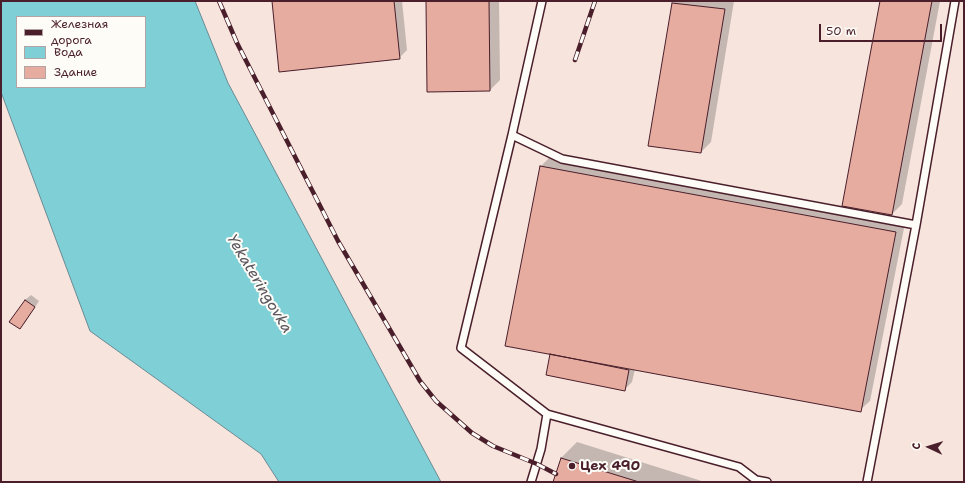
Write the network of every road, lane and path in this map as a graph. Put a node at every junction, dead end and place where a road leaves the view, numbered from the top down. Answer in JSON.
{"nodes":[{"id":1,"x":542,"y":1,"type":"edge"},
{"id":2,"x":955,"y":1,"type":"edge"},
{"id":3,"x":512,"y":135,"type":"junction"},
{"id":4,"x":916,"y":225,"type":"junction"},
{"id":5,"x":547,"y":414,"type":"junction"},
{"id":6,"x":755,"y":481,"type":"edge"},
{"id":7,"x":531,"y":482,"type":"edge"},
{"id":8,"x":767,"y":482,"type":"edge"},
{"id":9,"x":867,"y":482,"type":"edge"}],
"edges":[{"from":1,"to":3,"type":"lane"},
{"from":2,"to":4,"type":"lane"},
{"from":3,"to":4,"type":"lane"},
{"from":3,"to":5,"type":"lane"},
{"from":4,"to":9,"type":"lane"},
{"from":5,"to":6,"type":"lane"},
{"from":5,"to":7,"type":"lane"},
{"from":6,"to":8,"type":"lane"}]}
